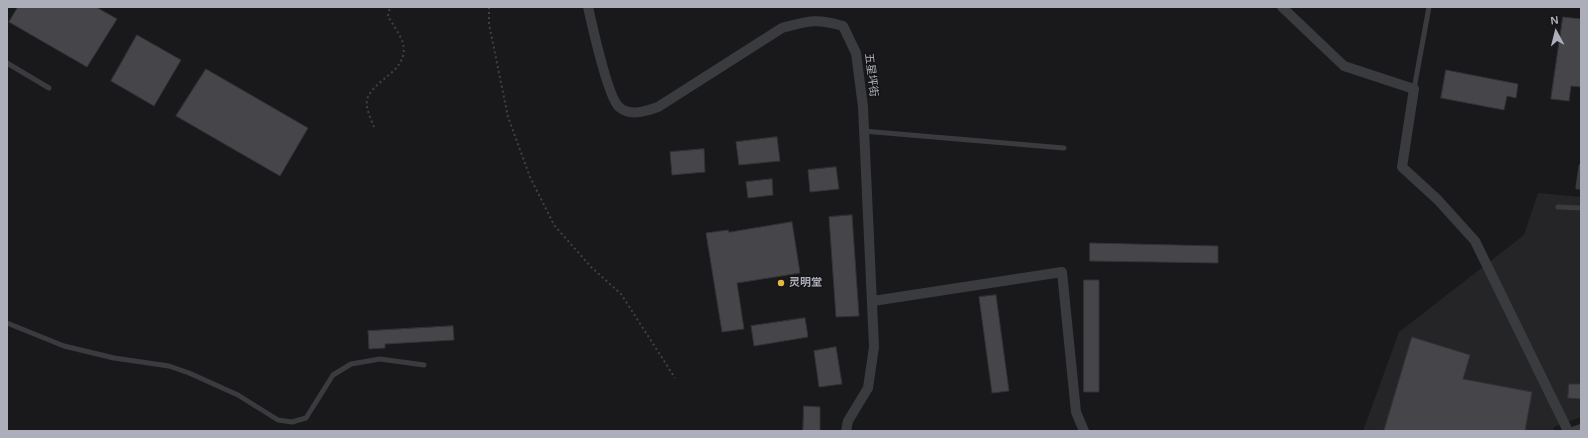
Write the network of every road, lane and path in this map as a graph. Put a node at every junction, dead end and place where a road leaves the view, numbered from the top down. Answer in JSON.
{"nodes":[{"id":1,"x":390,"y":7,"type":"edge"},
{"id":2,"x":490,"y":7,"type":"edge"},
{"id":3,"x":588,"y":7,"type":"edge"},
{"id":4,"x":1282,"y":7,"type":"edge"},
{"id":5,"x":1429,"y":7,"type":"edge"},
{"id":6,"x":7,"y":64,"type":"edge"},
{"id":7,"x":49,"y":88,"type":"dead end"},
{"id":8,"x":1414,"y":89,"type":"junction"},
{"id":9,"x":374,"y":127,"type":"dead end"},
{"id":10,"x":863,"y":131,"type":"junction"},
{"id":11,"x":1064,"y":148,"type":"dead end"},
{"id":12,"x":1581,"y":166,"type":"edge"},
{"id":13,"x":1581,"y":187,"type":"edge"},
{"id":14,"x":1558,"y":207,"type":"dead end"},
{"id":15,"x":1581,"y":208,"type":"edge"},
{"id":16,"x":873,"y":301,"type":"junction"},
{"id":17,"x":7,"y":323,"type":"edge"},
{"id":18,"x":424,"y":365,"type":"dead end"},
{"id":19,"x":675,"y":378,"type":"dead end"},
{"id":20,"x":1581,"y":429,"type":"edge"},
{"id":21,"x":846,"y":431,"type":"edge"},
{"id":22,"x":1084,"y":431,"type":"edge"},
{"id":23,"x":1568,"y":431,"type":"edge"},
{"id":24,"x":1575,"y":431,"type":"edge"}],
"edges":[{"from":1,"to":9,"type":"path"},
{"from":2,"to":19,"type":"path"},
{"from":3,"to":10,"type":"street","name":"五星坪街"},
{"from":4,"to":8,"type":"street"},
{"from":5,"to":8,"type":"lane"},
{"from":6,"to":7,"type":"lane"},
{"from":8,"to":23,"type":"street"},
{"from":10,"to":11,"type":"lane"},
{"from":10,"to":16,"type":"street","name":"五星坪街"},
{"from":12,"to":13,"type":"lane"},
{"from":14,"to":15,"type":"lane"},
{"from":16,"to":21,"type":"street","name":"五星坪街"},
{"from":16,"to":22,"type":"street"},
{"from":17,"to":18,"type":"lane"},
{"from":20,"to":24,"type":"street"}]}
